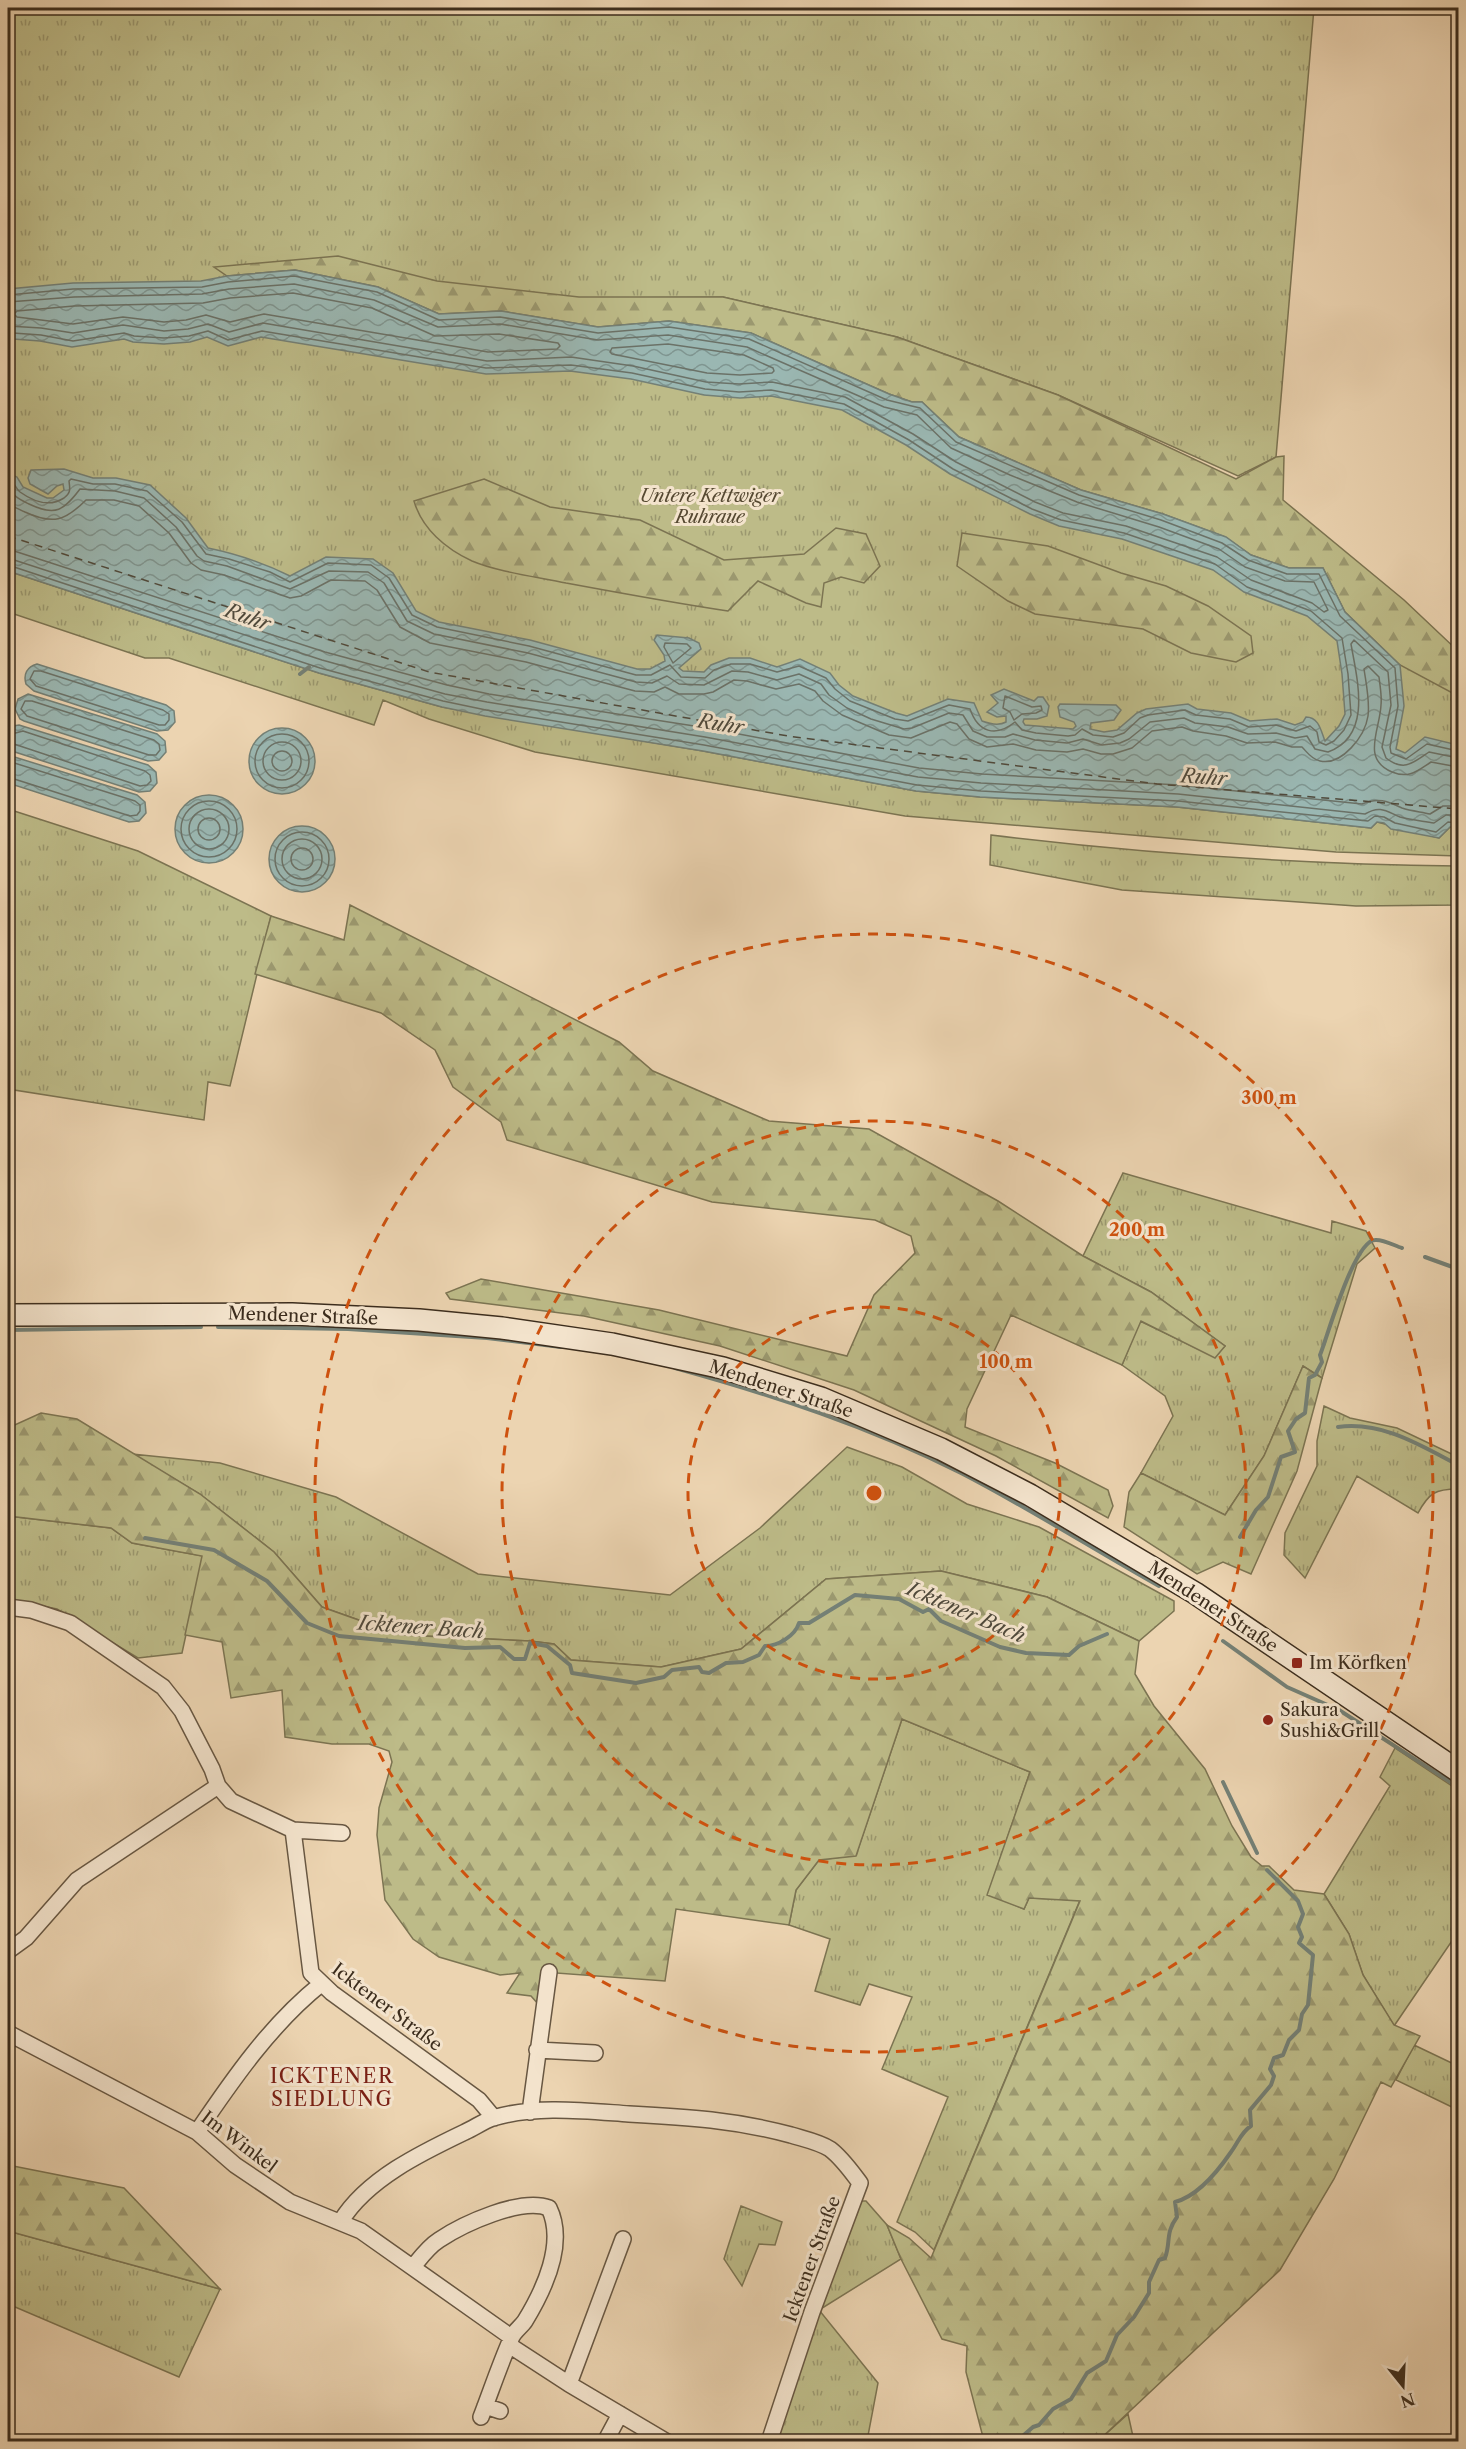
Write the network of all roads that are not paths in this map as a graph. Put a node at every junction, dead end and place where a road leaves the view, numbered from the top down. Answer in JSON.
{"nodes":[{"id":1,"x":8,"y":1315,"type":"edge"},
{"id":2,"x":8,"y":1607,"type":"edge"},
{"id":3,"x":1458,"y":1771,"type":"edge"},
{"id":4,"x":218,"y":1786,"type":"junction"},
{"id":5,"x":293,"y":1830,"type":"junction"},
{"id":6,"x":342,"y":1833,"type":"dead end"},
{"id":7,"x":8,"y":1951,"type":"edge"},
{"id":8,"x":549,"y":1972,"type":"dead end"},
{"id":9,"x":321,"y":1984,"type":"junction"},
{"id":10,"x":8,"y":2032,"type":"edge"},
{"id":11,"x":537,"y":2050,"type":"junction"},
{"id":12,"x":595,"y":2053,"type":"dead end"},
{"id":13,"x":530,"y":2112,"type":"junction"},
{"id":14,"x":494,"y":2118,"type":"junction"},
{"id":15,"x":197,"y":2132,"type":"junction"},
{"id":16,"x":341,"y":2221,"type":"junction"},
{"id":17,"x":623,"y":2240,"type":"dead end"},
{"id":18,"x":414,"y":2267,"type":"junction"},
{"id":19,"x":510,"y":2341,"type":"junction"},
{"id":20,"x":569,"y":2384,"type":"junction"},
{"id":21,"x":489,"y":2411,"type":"dead end"},
{"id":22,"x":620,"y":2415,"type":"junction"},
{"id":23,"x":605,"y":2442,"type":"edge"},
{"id":24,"x":667,"y":2442,"type":"edge"},
{"id":25,"x":769,"y":2442,"type":"edge"}],
"edges":[{"from":1,"to":3,"type":"main road","name":"Mendener Straße"},
{"from":2,"to":4,"type":"street"},
{"from":4,"to":5,"type":"street"},
{"from":4,"to":7,"type":"street"},
{"from":5,"to":6,"type":"street"},
{"from":5,"to":9,"type":"street","name":"Icktener Straße"},
{"from":8,"to":11,"type":"street"},
{"from":9,"to":14,"type":"street","name":"Icktener Straße"},
{"from":9,"to":15,"type":"street"},
{"from":10,"to":15,"type":"street","name":"Im Winkel"},
{"from":11,"to":12,"type":"street"},
{"from":11,"to":13,"type":"street"},
{"from":13,"to":14,"type":"street","name":"Icktener Straße"},
{"from":13,"to":25,"type":"street","name":"Icktener Straße"},
{"from":14,"to":16,"type":"street"},
{"from":15,"to":16,"type":"street","name":"Im Winkel"},
{"from":16,"to":18,"type":"street","name":"Im Winkel"},
{"from":17,"to":20,"type":"street"},
{"from":18,"to":19,"type":"street","name":"Im Winkel"},
{"from":18,"to":19,"type":"street"},
{"from":19,"to":20,"type":"street","name":"Im Winkel"},
{"from":19,"to":21,"type":"street"},
{"from":20,"to":22,"type":"street","name":"Im Winkel"},
{"from":22,"to":23,"type":"street"},
{"from":22,"to":24,"type":"street","name":"Im Winkel"}]}
